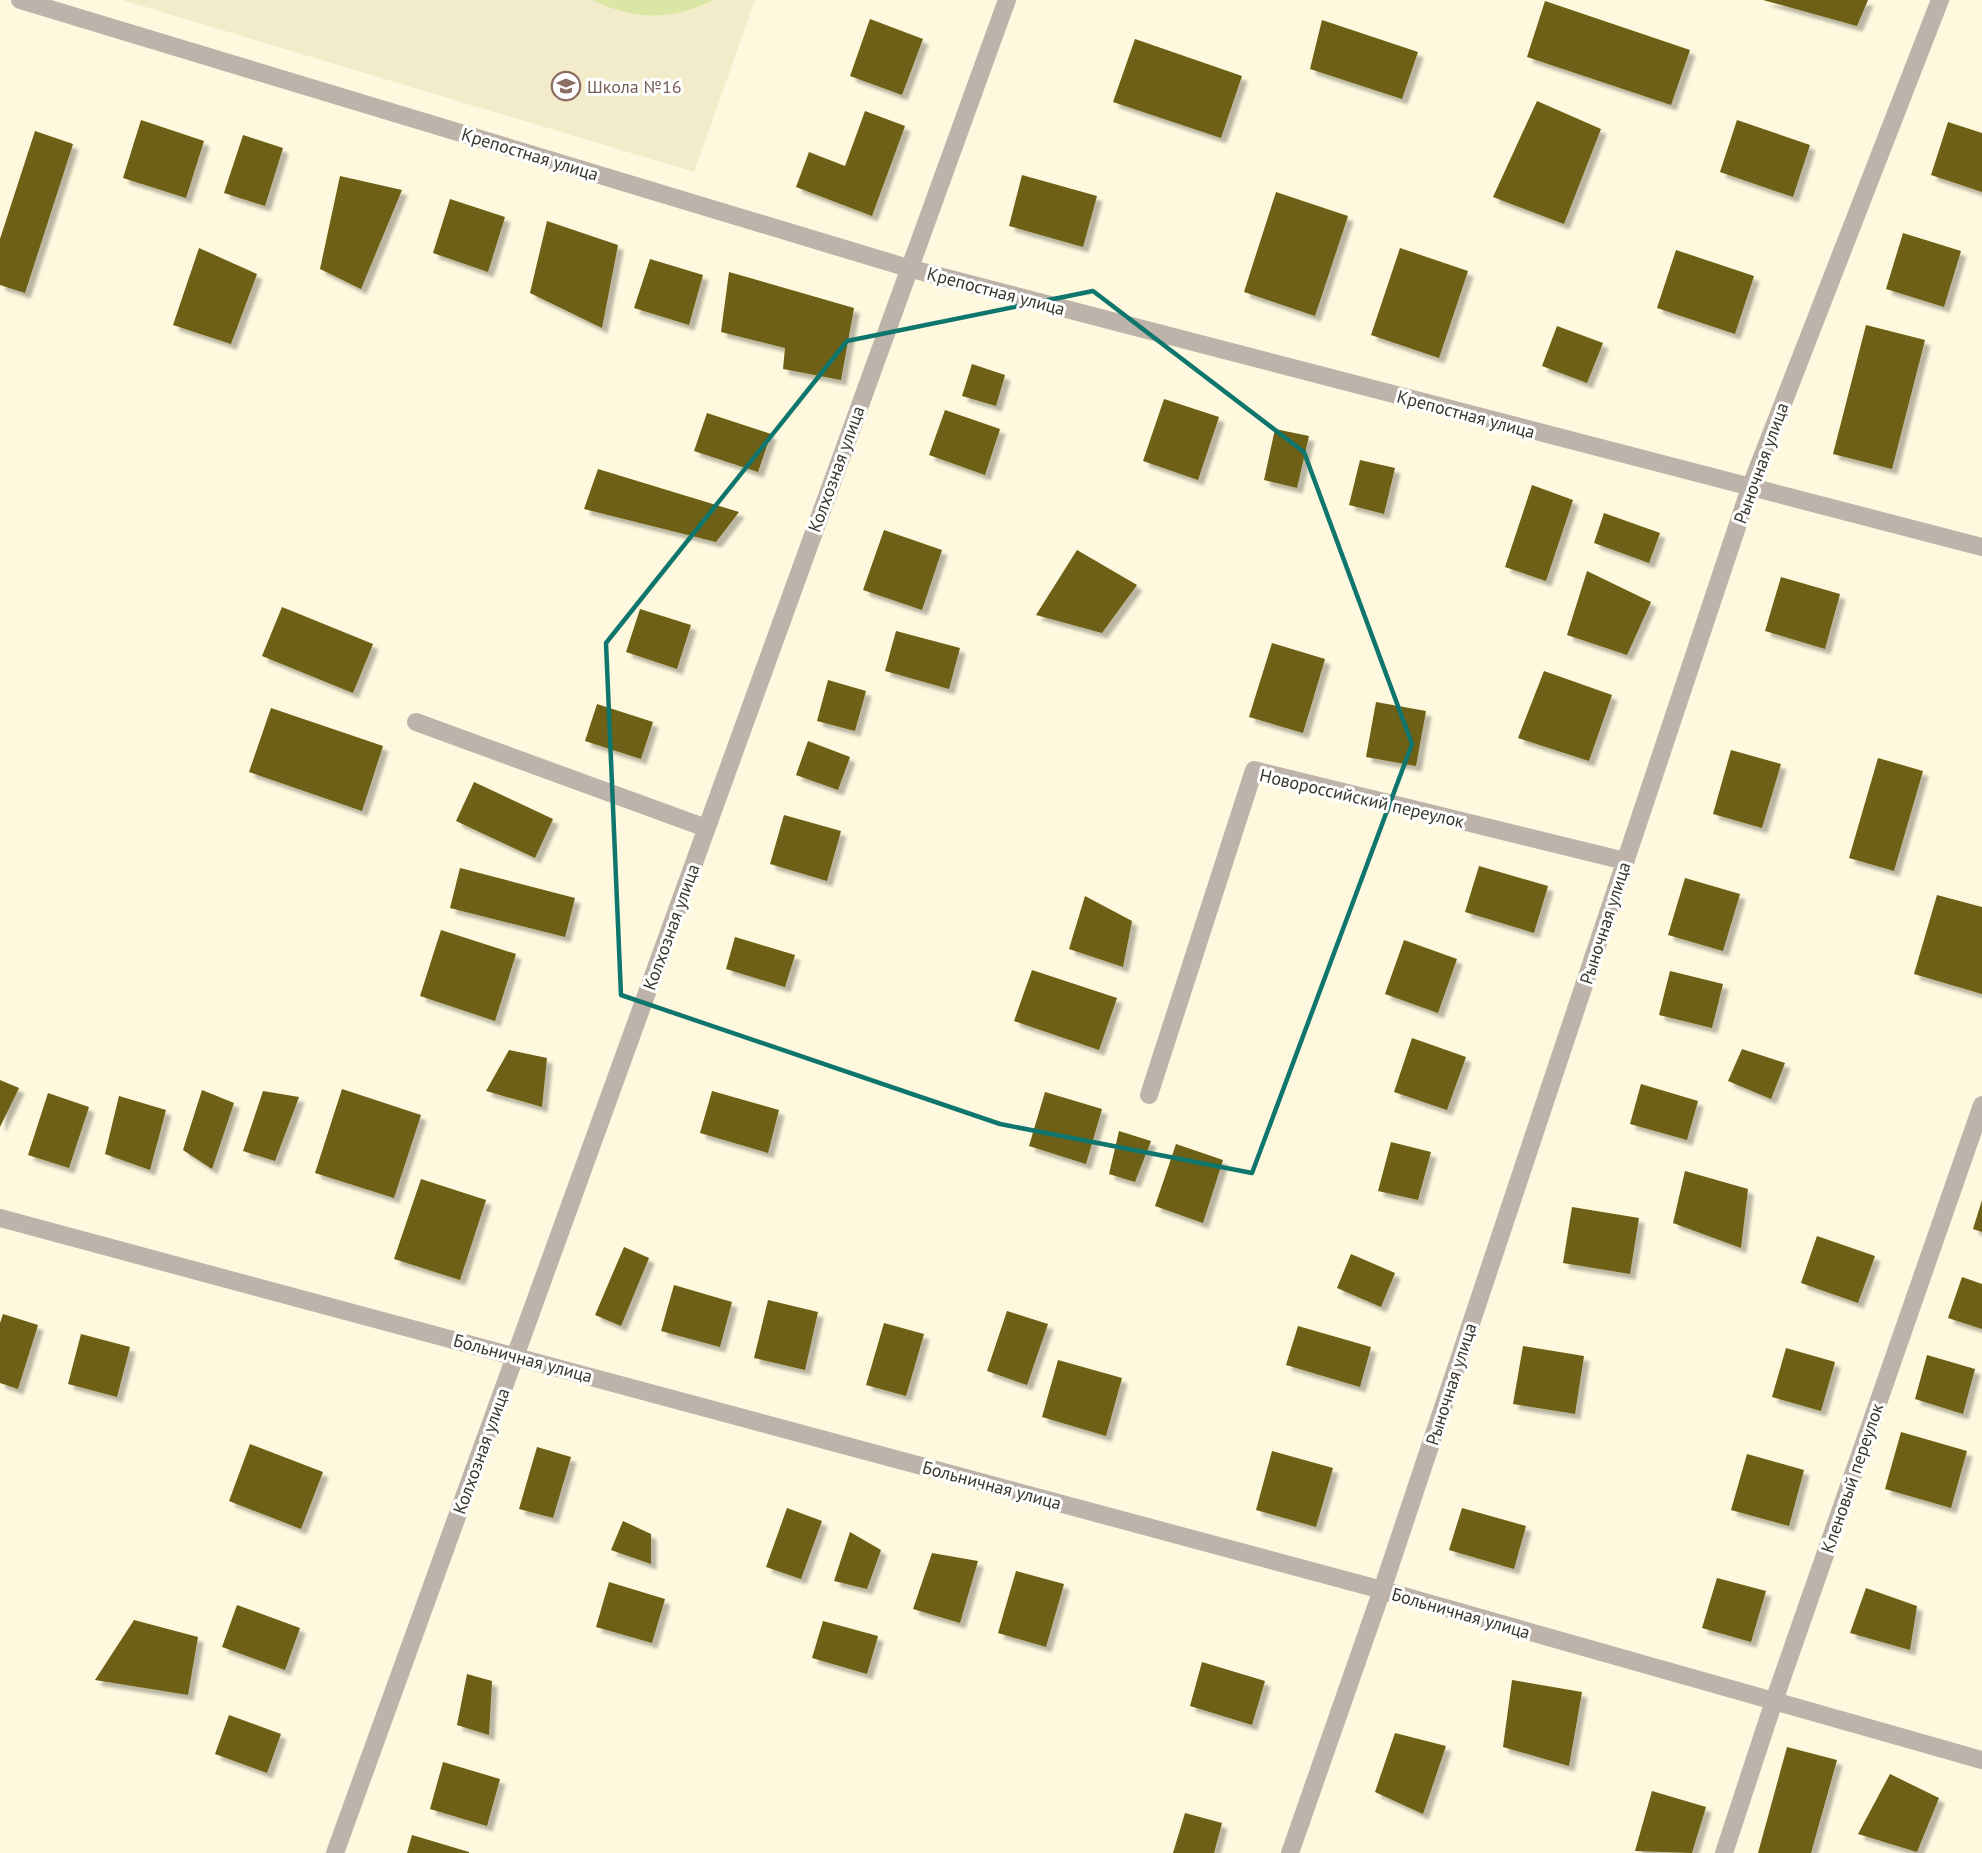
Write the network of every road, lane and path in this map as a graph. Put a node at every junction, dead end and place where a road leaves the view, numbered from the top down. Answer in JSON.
{"nodes":[{"id":1,"x":20,"y":0,"type":"edge"},
{"id":2,"x":1007,"y":0,"type":"edge"},
{"id":3,"x":1940,"y":0,"type":"edge"},
{"id":4,"x":908,"y":268,"type":"junction"},
{"id":5,"x":1750,"y":488,"type":"junction"},
{"id":6,"x":1982,"y":547,"type":"edge"},
{"id":7,"x":416,"y":722,"type":"dead end"},
{"id":8,"x":706,"y":828,"type":"junction"},
{"id":9,"x":1625,"y":861,"type":"junction"},
{"id":10,"x":1149,"y":1095,"type":"dead end"},
{"id":11,"x":1982,"y":1105,"type":"edge"},
{"id":12,"x":0,"y":1218,"type":"edge"},
{"id":13,"x":516,"y":1356,"type":"junction"},
{"id":14,"x":1382,"y":1590,"type":"junction"},
{"id":15,"x":1774,"y":1701,"type":"junction"},
{"id":16,"x":1982,"y":1760,"type":"edge"},
{"id":17,"x":335,"y":1853,"type":"edge"},
{"id":18,"x":1290,"y":1853,"type":"edge"},
{"id":19,"x":1724,"y":1853,"type":"edge"}],
"edges":[{"from":1,"to":4,"type":"street","name":"Крепостная улица"},
{"from":2,"to":4,"type":"street","name":"Колхозная улица"},
{"from":3,"to":5,"type":"street","name":"Рыночная улица"},
{"from":4,"to":5,"type":"street","name":"Крепостная улица"},
{"from":4,"to":8,"type":"street","name":"Колхозная улица"},
{"from":5,"to":6,"type":"street","name":"Крепостная улица"},
{"from":5,"to":9,"type":"street","name":"Рыночная улица"},
{"from":7,"to":8,"type":"street"},
{"from":8,"to":13,"type":"street","name":"Колхозная улица"},
{"from":9,"to":10,"type":"street","name":"Новороссийский переулок"},
{"from":9,"to":14,"type":"street","name":"Рыночная улица"},
{"from":11,"to":15,"type":"street","name":"Кленовый переулок"},
{"from":12,"to":13,"type":"street","name":"Больничная улица"},
{"from":13,"to":14,"type":"street","name":"Больничная улица"},
{"from":13,"to":17,"type":"street","name":"Колхозная улица"},
{"from":14,"to":15,"type":"street","name":"Больничная улица"},
{"from":14,"to":18,"type":"street","name":"Рыночная улица"},
{"from":15,"to":16,"type":"street","name":"Больничная улица"},
{"from":15,"to":19,"type":"street","name":"Кленовый переулок"}]}
